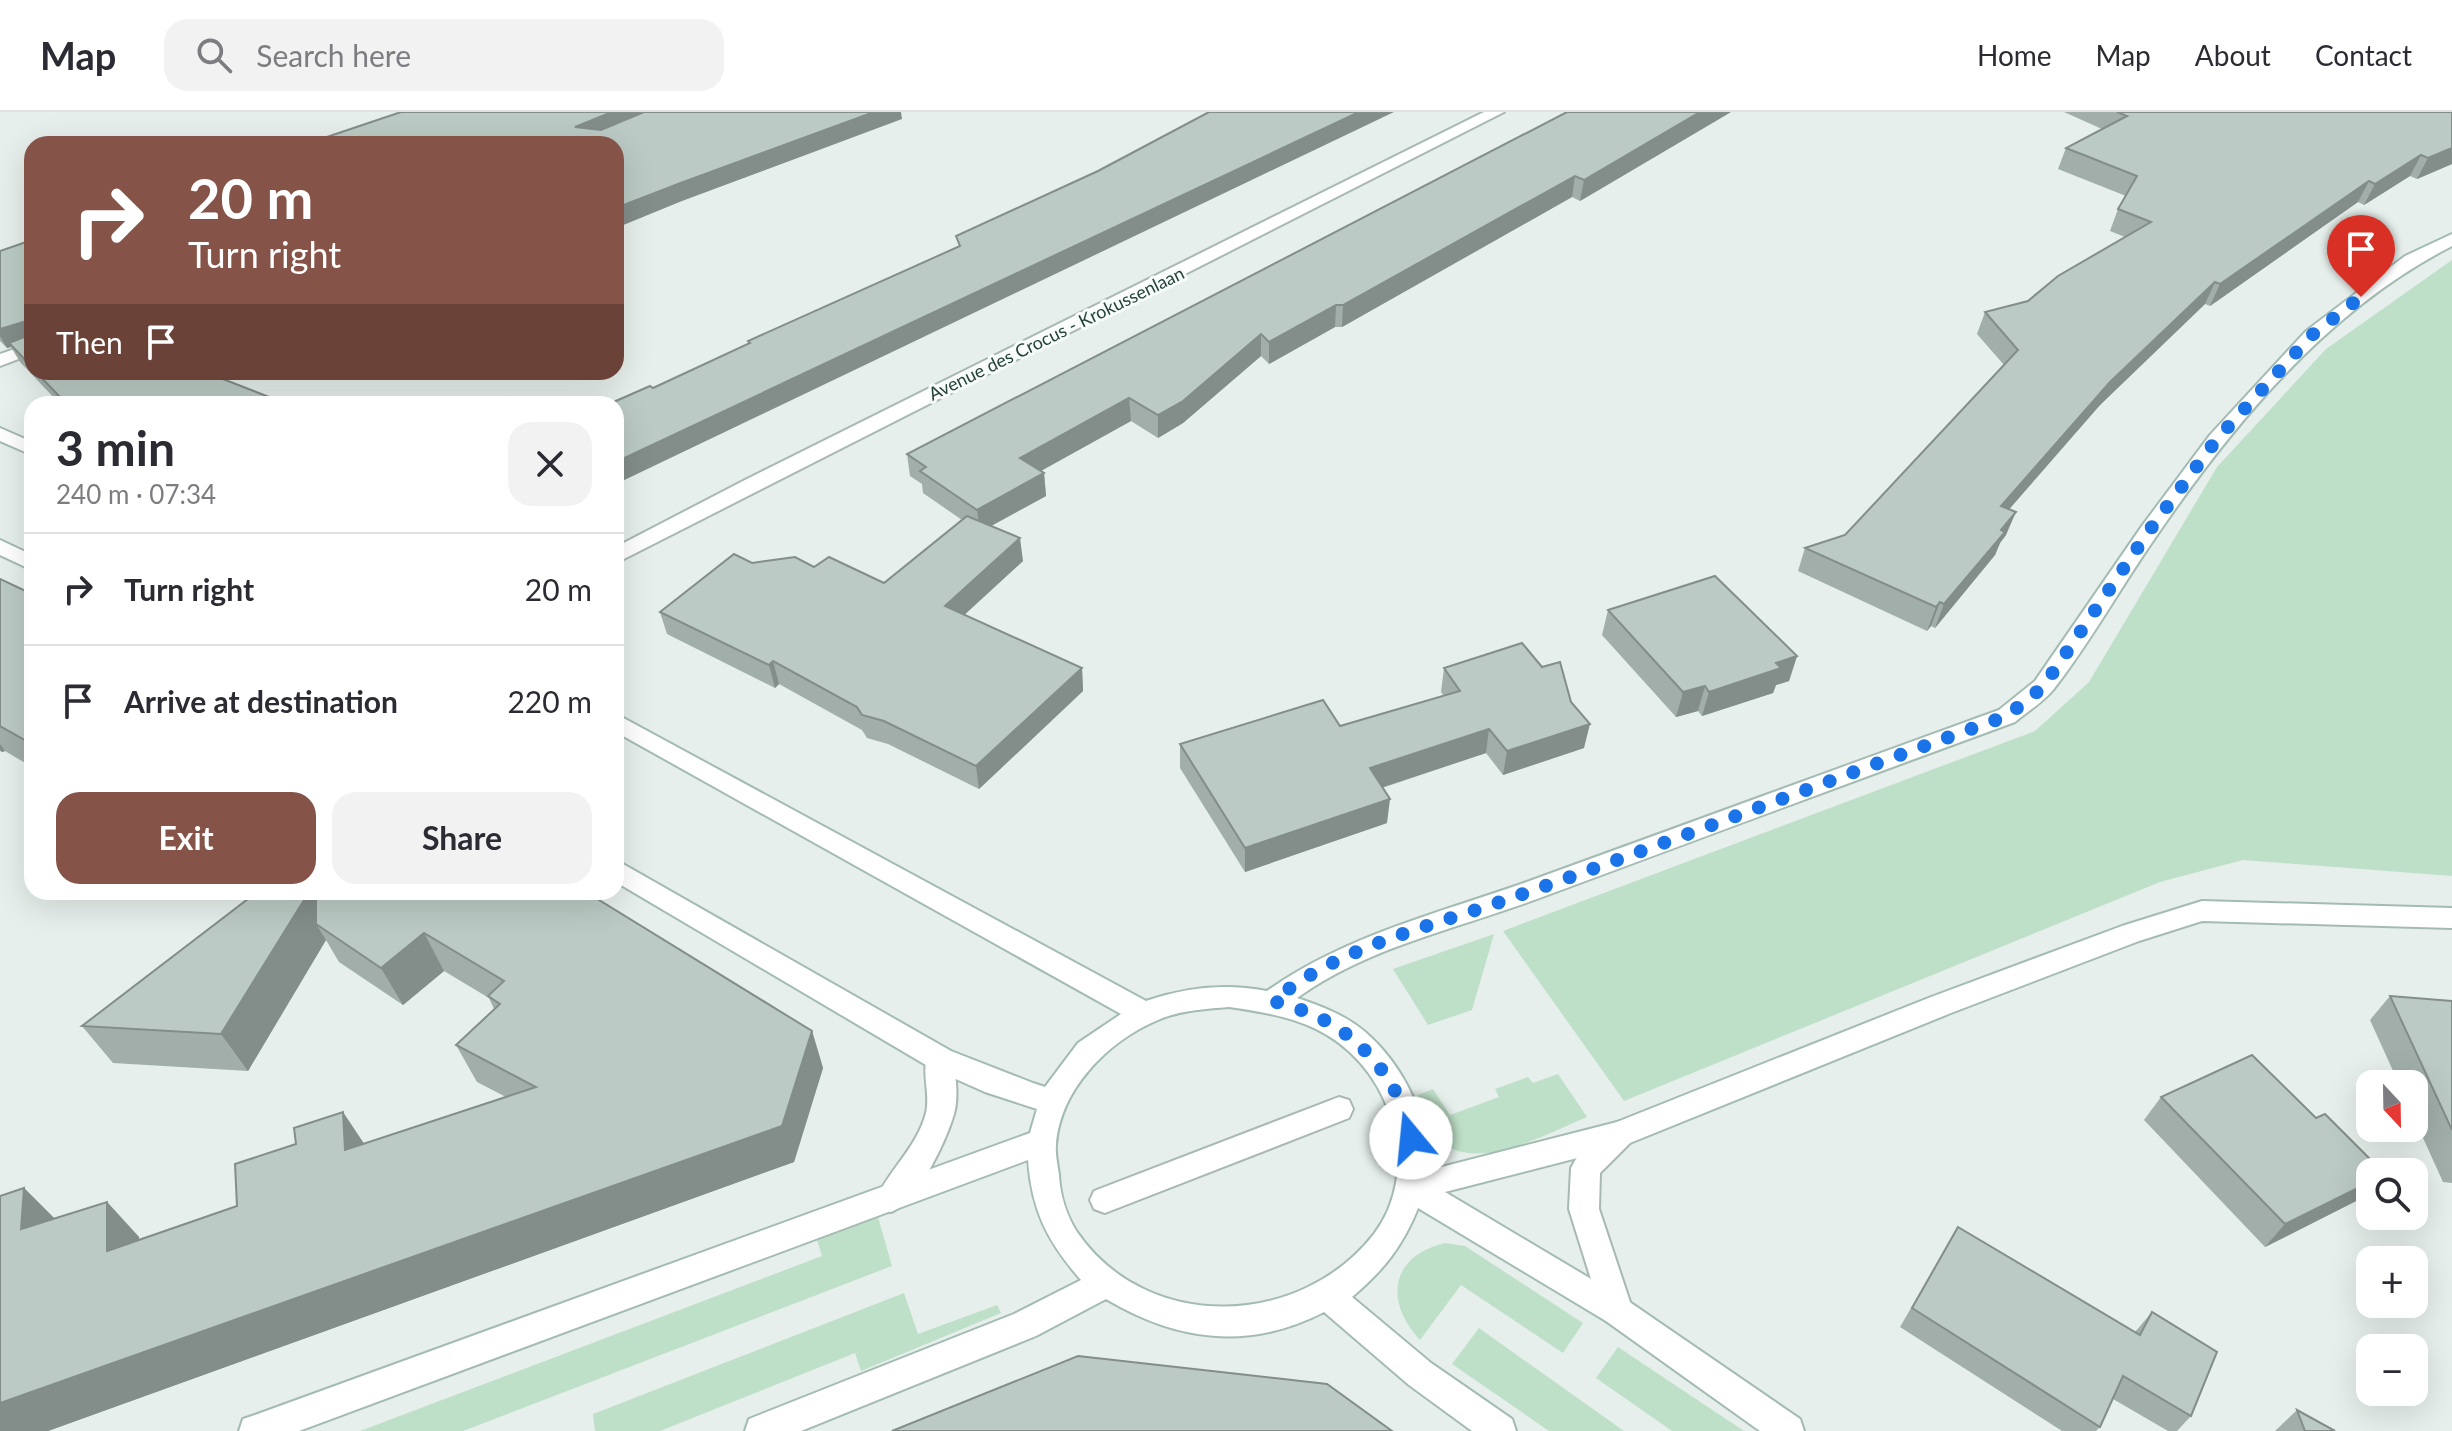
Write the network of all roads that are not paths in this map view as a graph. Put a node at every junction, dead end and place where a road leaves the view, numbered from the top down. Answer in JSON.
{"nodes":[{"id":1,"x":1496,"y":112,"type":"edge"},
{"id":2,"x":2452,"y":239,"type":"edge"},
{"id":3,"x":24,"y":351,"type":"edge"},
{"id":4,"x":0,"y":360,"type":"edge"},
{"id":5,"x":0,"y":434,"type":"edge"},
{"id":6,"x":24,"y":445,"type":"edge"},
{"id":7,"x":0,"y":547,"type":"edge"},
{"id":8,"x":624,"y":552,"type":"edge"},
{"id":9,"x":24,"y":559,"type":"edge"},
{"id":10,"x":624,"y":726,"type":"edge"},
{"id":11,"x":624,"y":875,"type":"edge"},
{"id":12,"x":2452,"y":918,"type":"edge"},
{"id":13,"x":1273,"y":1001,"type":"junction"},
{"id":14,"x":1144,"y":1013,"type":"junction"},
{"id":15,"x":939,"y":1060,"type":"junction"},
{"id":16,"x":1052,"y":1101,"type":"junction"},
{"id":17,"x":1339,"y":1109,"type":"dead end"},
{"id":18,"x":1620,"y":1134,"type":"junction"},
{"id":19,"x":1041,"y":1142,"type":"junction"},
{"id":20,"x":1411,"y":1188,"type":"junction"},
{"id":21,"x":891,"y":1199,"type":"junction"},
{"id":22,"x":1105,"y":1200,"type":"dead end"},
{"id":23,"x":1104,"y":1284,"type":"junction"},
{"id":24,"x":1329,"y":1297,"type":"junction"},
{"id":25,"x":1617,"y":1311,"type":"junction"},
{"id":26,"x":255,"y":1431,"type":"edge"},
{"id":27,"x":761,"y":1431,"type":"edge"},
{"id":28,"x":1500,"y":1431,"type":"edge"},
{"id":29,"x":1788,"y":1431,"type":"edge"}],
"edges":[{"from":1,"to":8,"type":"main road","name":"Avenue des Crocus - Krokussenlaan"},
{"from":2,"to":13,"type":"main road"},
{"from":3,"to":4,"type":"main road"},
{"from":5,"to":6,"type":"main road"},
{"from":7,"to":9,"type":"main road"},
{"from":10,"to":14,"type":"main road"},
{"from":11,"to":15,"type":"main road"},
{"from":12,"to":18,"type":"main road"},
{"from":13,"to":14,"type":"main road"},
{"from":13,"to":20,"type":"main road"},
{"from":14,"to":16,"type":"main road"},
{"from":15,"to":16,"type":"main road"},
{"from":15,"to":21,"type":"main road"},
{"from":16,"to":19,"type":"main road"},
{"from":17,"to":22,"type":"main road"},
{"from":18,"to":20,"type":"main road"},
{"from":18,"to":25,"type":"main road"},
{"from":19,"to":21,"type":"main road"},
{"from":19,"to":23,"type":"main road"},
{"from":20,"to":24,"type":"main road"},
{"from":20,"to":25,"type":"main road"},
{"from":21,"to":26,"type":"main road"},
{"from":23,"to":24,"type":"main road"},
{"from":23,"to":27,"type":"main road"},
{"from":24,"to":28,"type":"main road"},
{"from":25,"to":29,"type":"main road"}]}
